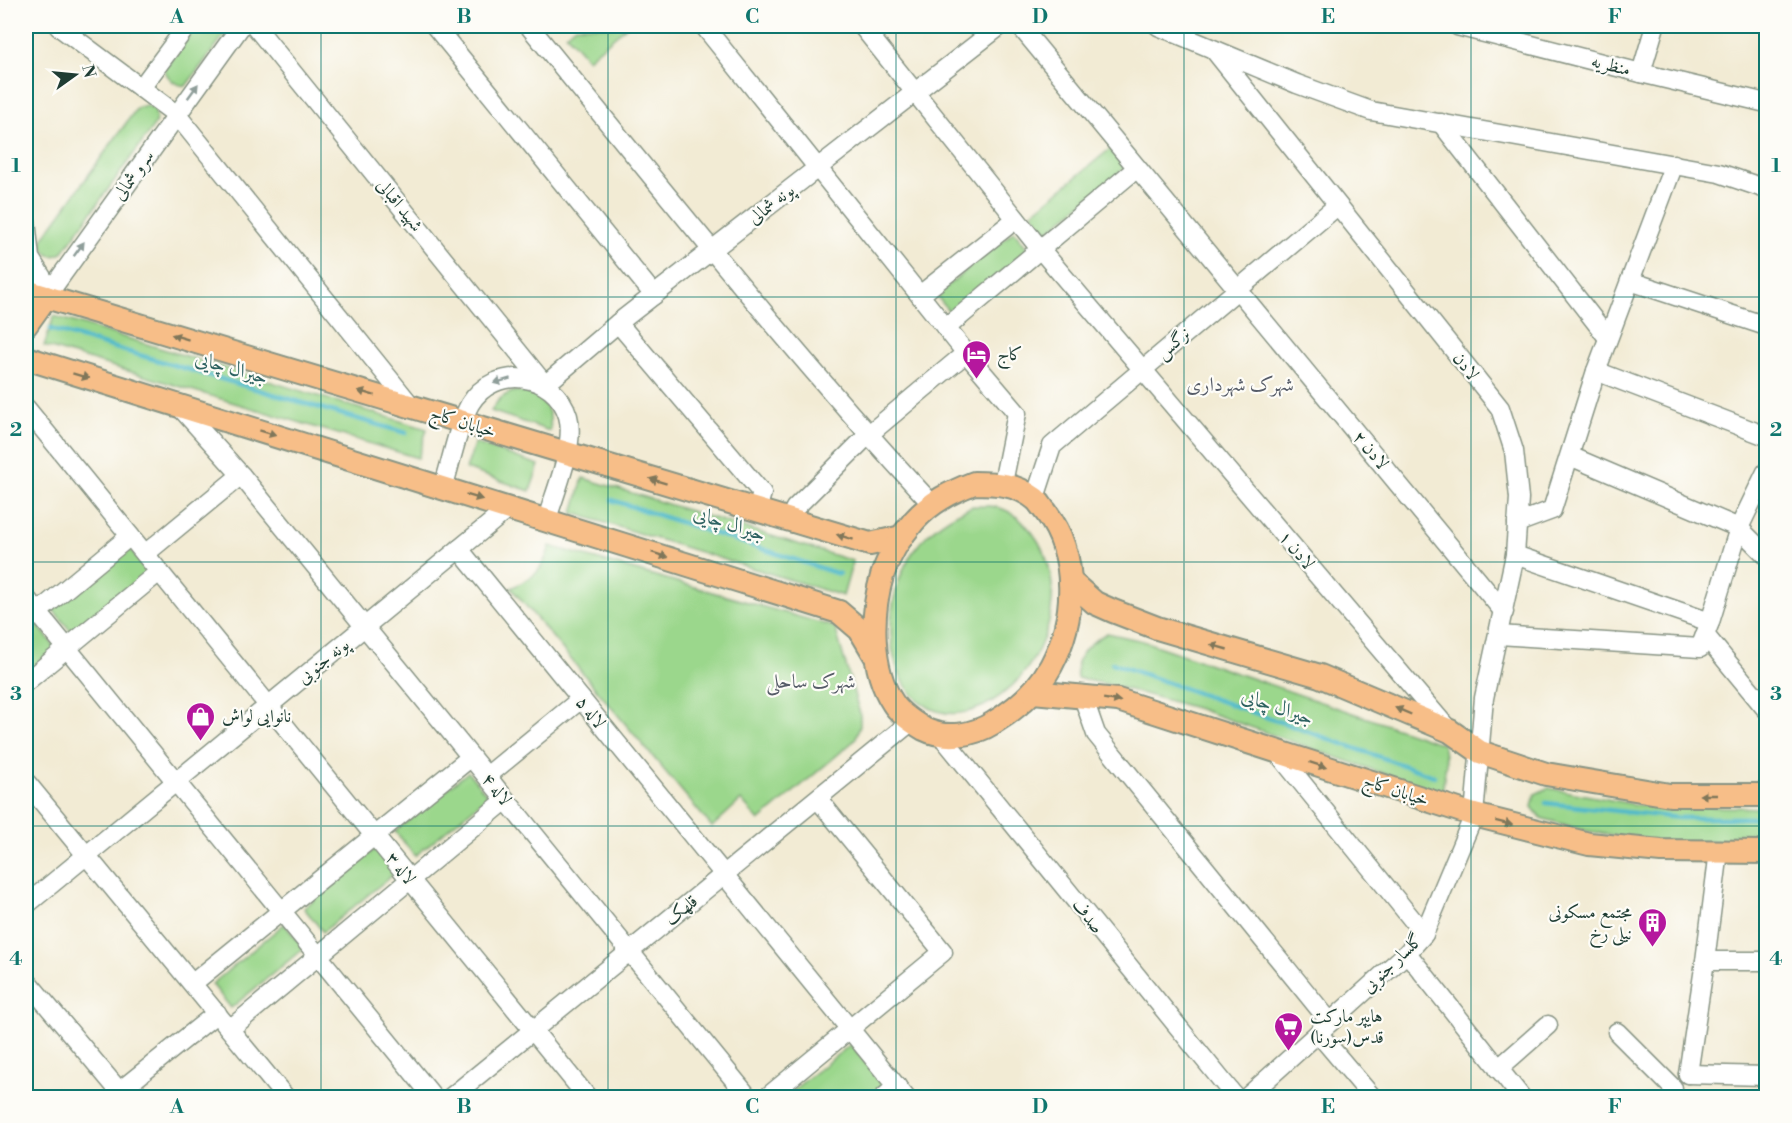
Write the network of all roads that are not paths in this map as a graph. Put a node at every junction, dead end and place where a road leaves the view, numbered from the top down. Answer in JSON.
{"nodes":[{"id":1,"x":58,"y":26,"type":"edge"},
{"id":2,"x":187,"y":26,"type":"edge"},
{"id":3,"x":241,"y":26,"type":"edge"},
{"id":4,"x":255,"y":26,"type":"edge"},
{"id":5,"x":435,"y":26,"type":"edge"},
{"id":6,"x":529,"y":26,"type":"edge"},
{"id":7,"x":704,"y":26,"type":"edge"},
{"id":8,"x":862,"y":26,"type":"edge"},
{"id":9,"x":1000,"y":26,"type":"edge"},
{"id":10,"x":1020,"y":26,"type":"edge"},
{"id":11,"x":1158,"y":26,"type":"edge"},
{"id":12,"x":1457,"y":26,"type":"edge"},
{"id":13,"x":1655,"y":26,"type":"edge"},
{"id":14,"x":1214,"y":50,"type":"junction"},
{"id":15,"x":1641,"y":73,"type":"junction"},
{"id":16,"x":141,"y":88,"type":"junction"},
{"id":17,"x":915,"y":92,"type":"junction"},
{"id":18,"x":1767,"y":102,"type":"edge"},
{"id":19,"x":177,"y":115,"type":"junction"},
{"id":20,"x":1441,"y":123,"type":"junction"},
{"id":21,"x":1674,"y":165,"type":"junction"},
{"id":22,"x":818,"y":168,"type":"junction"},
{"id":23,"x":1137,"y":168,"type":"junction"},
{"id":24,"x":1767,"y":189,"type":"edge"},
{"id":25,"x":1337,"y":206,"type":"junction"},
{"id":26,"x":1016,"y":219,"type":"junction"},
{"id":27,"x":26,"y":221,"type":"edge"},
{"id":28,"x":712,"y":250,"type":"junction"},
{"id":29,"x":1041,"y":250,"type":"junction"},
{"id":30,"x":1630,"y":281,"type":"junction"},
{"id":31,"x":1237,"y":290,"type":"junction"},
{"id":32,"x":41,"y":293,"type":"edge"},
{"id":33,"x":654,"y":295,"type":"junction"},
{"id":34,"x":920,"y":295,"type":"junction"},
{"id":35,"x":618,"y":323,"type":"junction"},
{"id":36,"x":26,"y":325,"type":"edge"},
{"id":37,"x":1767,"y":326,"type":"edge"},
{"id":38,"x":946,"y":328,"type":"junction"},
{"id":39,"x":1608,"y":338,"type":"junction"},
{"id":40,"x":966,"y":353,"type":"junction"},
{"id":41,"x":26,"y":358,"type":"edge"},
{"id":42,"x":1143,"y":369,"type":"junction"},
{"id":43,"x":1596,"y":371,"type":"junction"},
{"id":44,"x":545,"y":386,"type":"junction"},
{"id":45,"x":179,"y":406,"type":"junction"},
{"id":46,"x":412,"y":407,"type":"junction"},
{"id":47,"x":26,"y":408,"type":"edge"},
{"id":48,"x":463,"y":422,"type":"junction"},
{"id":49,"x":868,"y":435,"type":"junction"},
{"id":50,"x":1767,"y":436,"type":"edge"},
{"id":51,"x":566,"y":453,"type":"junction"},
{"id":52,"x":1570,"y":456,"type":"junction"},
{"id":53,"x":1767,"y":472,"type":"edge"},
{"id":54,"x":241,"y":475,"type":"junction"},
{"id":55,"x":1003,"y":483,"type":"junction"},
{"id":56,"x":443,"y":488,"type":"junction"},
{"id":57,"x":1035,"y":498,"type":"junction"},
{"id":58,"x":932,"y":504,"type":"junction"},
{"id":59,"x":509,"y":508,"type":"junction"},
{"id":60,"x":757,"y":510,"type":"junction"},
{"id":61,"x":547,"y":519,"type":"junction"},
{"id":62,"x":789,"y":520,"type":"junction"},
{"id":63,"x":1517,"y":523,"type":"junction"},
{"id":64,"x":1739,"y":528,"type":"junction"},
{"id":65,"x":130,"y":536,"type":"junction"},
{"id":66,"x":902,"y":537,"type":"junction"},
{"id":67,"x":459,"y":549,"type":"junction"},
{"id":68,"x":145,"y":554,"type":"junction"},
{"id":69,"x":1515,"y":555,"type":"junction"},
{"id":70,"x":1767,"y":555,"type":"edge"},
{"id":71,"x":159,"y":573,"type":"junction"},
{"id":72,"x":1070,"y":581,"type":"junction"},
{"id":73,"x":29,"y":611,"type":"edge"},
{"id":74,"x":1504,"y":612,"type":"junction"},
{"id":75,"x":364,"y":627,"type":"junction"},
{"id":76,"x":1708,"y":628,"type":"junction"},
{"id":77,"x":1499,"y":635,"type":"junction"},
{"id":78,"x":67,"y":649,"type":"junction"},
{"id":79,"x":876,"y":657,"type":"junction"},
{"id":80,"x":26,"y":682,"type":"edge"},
{"id":81,"x":1033,"y":692,"type":"junction"},
{"id":82,"x":1083,"y":697,"type":"junction"},
{"id":83,"x":581,"y":699,"type":"junction"},
{"id":84,"x":268,"y":706,"type":"junction"},
{"id":85,"x":1767,"y":709,"type":"edge"},
{"id":86,"x":912,"y":721,"type":"junction"},
{"id":87,"x":1450,"y":731,"type":"junction"},
{"id":88,"x":940,"y":734,"type":"junction"},
{"id":89,"x":1277,"y":752,"type":"junction"},
{"id":90,"x":1480,"y":752,"type":"junction"},
{"id":91,"x":471,"y":757,"type":"junction"},
{"id":92,"x":487,"y":776,"type":"junction"},
{"id":93,"x":26,"y":782,"type":"edge"},
{"id":94,"x":176,"y":782,"type":"junction"},
{"id":95,"x":1767,"y":795,"type":"edge"},
{"id":96,"x":818,"y":799,"type":"junction"},
{"id":97,"x":506,"y":800,"type":"junction"},
{"id":98,"x":1474,"y":815,"type":"junction"},
{"id":99,"x":375,"y":836,"type":"junction"},
{"id":100,"x":1719,"y":851,"type":"junction"},
{"id":101,"x":1767,"y":852,"type":"edge"},
{"id":102,"x":86,"y":855,"type":"junction"},
{"id":103,"x":724,"y":875,"type":"junction"},
{"id":104,"x":410,"y":879,"type":"junction"},
{"id":105,"x":26,"y":905,"type":"edge"},
{"id":106,"x":282,"y":913,"type":"junction"},
{"id":107,"x":1424,"y":934,"type":"junction"},
{"id":108,"x":630,"y":951,"type":"junction"},
{"id":109,"x":1407,"y":953,"type":"junction"},
{"id":110,"x":317,"y":956,"type":"junction"},
{"id":111,"x":1705,"y":961,"type":"junction"},
{"id":112,"x":1767,"y":961,"type":"edge"},
{"id":113,"x":26,"y":980,"type":"edge"},
{"id":114,"x":193,"y":983,"type":"junction"},
{"id":115,"x":217,"y":1012,"type":"junction"},
{"id":116,"x":1548,"y":1025,"type":"dead end"},
{"id":117,"x":1324,"y":1027,"type":"junction"},
{"id":118,"x":850,"y":1028,"type":"junction"},
{"id":119,"x":230,"y":1029,"type":"junction"},
{"id":120,"x":533,"y":1030,"type":"junction"},
{"id":121,"x":1617,"y":1032,"type":"dead end"},
{"id":122,"x":1498,"y":1069,"type":"junction"},
{"id":123,"x":1688,"y":1074,"type":"junction"},
{"id":124,"x":1767,"y":1076,"type":"edge"},
{"id":125,"x":125,"y":1092,"type":"edge"},
{"id":126,"x":1668,"y":1093,"type":"edge"},
{"id":127,"x":896,"y":1094,"type":"edge"},
{"id":128,"x":286,"y":1098,"type":"edge"},
{"id":129,"x":434,"y":1098,"type":"edge"},
{"id":130,"x":450,"y":1098,"type":"edge"},
{"id":131,"x":588,"y":1098,"type":"edge"},
{"id":132,"x":749,"y":1098,"type":"edge"},
{"id":133,"x":766,"y":1098,"type":"edge"},
{"id":134,"x":1236,"y":1098,"type":"edge"},
{"id":135,"x":1246,"y":1098,"type":"edge"},
{"id":136,"x":1372,"y":1098,"type":"edge"},
{"id":137,"x":1522,"y":1098,"type":"edge"}],
"edges":[{"from":1,"to":16,"type":"street"},
{"from":2,"to":16,"type":"street"},
{"from":19,"to":3,"type":"street","name":"سرو شمالی","one_way":true},
{"from":4,"to":44,"type":"street","name":"شهید اقبالی"},
{"from":5,"to":33,"type":"street"},
{"from":6,"to":28,"type":"street"},
{"from":7,"to":22,"type":"street"},
{"from":8,"to":17,"type":"street","name":"لادن ۱"},
{"from":9,"to":17,"type":"street","name":"پونه شمالی"},
{"from":10,"to":23,"type":"street","name":"لادن ۲"},
{"from":11,"to":14,"type":"street"},
{"from":12,"to":15,"type":"street","name":"منظریه"},
{"from":13,"to":15,"type":"street"},
{"from":14,"to":20,"type":"street"},
{"from":14,"to":25,"type":"street","name":"لادن"},
{"from":15,"to":18,"type":"street","name":"منظریه"},
{"from":16,"to":19,"type":"street"},
{"from":17,"to":22,"type":"street","name":"پونه شمالی"},
{"from":17,"to":26,"type":"street","name":"لادن ۱"},
{"from":32,"to":19,"type":"street","name":"سرو شمالی","one_way":true},
{"from":19,"to":46,"type":"street"},
{"from":20,"to":21,"type":"street"},
{"from":20,"to":39,"type":"street"},
{"from":21,"to":24,"type":"street"},
{"from":21,"to":30,"type":"street"},
{"from":22,"to":28,"type":"street","name":"پونه شمالی"},
{"from":22,"to":34,"type":"street"},
{"from":23,"to":29,"type":"street"},
{"from":23,"to":31,"type":"street","name":"لادن ۲"},
{"from":25,"to":31,"type":"street","name":"نرگس"},
{"from":25,"to":63,"type":"street","name":"لادن"},
{"from":26,"to":29,"type":"street","name":"لادن ۱"},
{"from":26,"to":34,"type":"street"},
{"from":27,"to":32,"type":"street"},
{"from":28,"to":33,"type":"street","name":"پونه شمالی"},
{"from":28,"to":49,"type":"street"},
{"from":29,"to":38,"type":"street"},
{"from":29,"to":42,"type":"street","name":"لادن ۱"},
{"from":30,"to":37,"type":"street"},
{"from":30,"to":39,"type":"street"},
{"from":31,"to":42,"type":"street","name":"نرگس"},
{"from":31,"to":74,"type":"street","name":"لادن ۲"},
{"from":32,"to":36,"type":"main road","name":"سرو شمالی"},
{"from":46,"to":32,"type":"main road","name":"خیابان کاج","one_way":true},
{"from":33,"to":35,"type":"street","name":"پونه شمالی"},
{"from":34,"to":38,"type":"street"},
{"from":35,"to":44,"type":"street","name":"پونه شمالی"},
{"from":35,"to":60,"type":"street"},
{"from":38,"to":40,"type":"street"},
{"from":39,"to":43,"type":"street"},
{"from":40,"to":49,"type":"street"},
{"from":40,"to":55,"type":"street"},
{"from":41,"to":45,"type":"main road","one_way":true},
{"from":42,"to":57,"type":"street","name":"نرگس"},
{"from":42,"to":87,"type":"street","name":"لادن ۱"},
{"from":43,"to":50,"type":"street"},
{"from":43,"to":52,"type":"street"},
{"from":44,"to":48,"type":"street","one_way":true},
{"from":44,"to":51,"type":"street","name":"شهید اقبالی"},
{"from":45,"to":54,"type":"street","name":"لاله ۴"},
{"from":45,"to":56,"type":"main road","one_way":true},
{"from":46,"to":48,"type":"main road","name":"خیابان کاج"},
{"from":47,"to":65,"type":"street","name":"لاله ۳"},
{"from":48,"to":51,"type":"main road","name":"خیابان کاج"},
{"from":48,"to":56,"type":"street"},
{"from":49,"to":58,"type":"street"},
{"from":49,"to":62,"type":"street"},
{"from":60,"to":51,"type":"main road","name":"خیابان کاج","one_way":true},
{"from":51,"to":61,"type":"street","name":"شهید اقبالی"},
{"from":52,"to":63,"type":"street"},
{"from":52,"to":64,"type":"street"},
{"from":53,"to":64,"type":"street"},
{"from":54,"to":68,"type":"street"},
{"from":54,"to":75,"type":"street","name":"لاله ۴"},
{"from":55,"to":57,"type":"main road"},
{"from":55,"to":58,"type":"main road"},
{"from":56,"to":59,"type":"main road","one_way":true},
{"from":57,"to":72,"type":"main road"},
{"from":58,"to":66,"type":"main road"},
{"from":59,"to":61,"type":"main road"},
{"from":59,"to":67,"type":"street","name":"پونه جنوبی"},
{"from":60,"to":62,"type":"main road","name":"خیابان کاج"},
{"from":61,"to":79,"type":"main road","one_way":true},
{"from":66,"to":62,"type":"main road","name":"خیابان کاج","one_way":true},
{"from":63,"to":69,"type":"street","name":"لادن"},
{"from":64,"to":70,"type":"street"},
{"from":64,"to":76,"type":"street"},
{"from":65,"to":68,"type":"street","name":"لاله ۳"},
{"from":65,"to":73,"type":"street"},
{"from":66,"to":79,"type":"main road"},
{"from":67,"to":75,"type":"street","name":"پونه جنوبی"},
{"from":67,"to":83,"type":"street","name":"لاله ۵"},
{"from":68,"to":71,"type":"street","name":"لاله ۳"},
{"from":69,"to":74,"type":"street","name":"لادن"},
{"from":69,"to":76,"type":"street"},
{"from":71,"to":78,"type":"street"},
{"from":71,"to":84,"type":"street","name":"لاله ۳"},
{"from":72,"to":81,"type":"main road"},
{"from":87,"to":72,"type":"main road","one_way":true},
{"from":73,"to":78,"type":"street"},
{"from":74,"to":77,"type":"street","name":"لادن"},
{"from":75,"to":84,"type":"street","name":"پونه جنوبی"},
{"from":75,"to":91,"type":"street","name":"لاله ۴"},
{"from":76,"to":77,"type":"street"},
{"from":76,"to":85,"type":"street"},
{"from":77,"to":90,"type":"street","name":"لادن"},
{"from":78,"to":80,"type":"street"},
{"from":78,"to":94,"type":"street"},
{"from":79,"to":86,"type":"main road"},
{"from":81,"to":82,"type":"main road","name":"خیابان کاج"},
{"from":81,"to":88,"type":"main road"},
{"from":82,"to":89,"type":"main road","name":"خیابان کاج","one_way":true},
{"from":82,"to":117,"type":"street"},
{"from":83,"to":92,"type":"street"},
{"from":83,"to":103,"type":"street","name":"لاله ۵"},
{"from":84,"to":94,"type":"street","name":"پونه جنوبی"},
{"from":84,"to":99,"type":"street","name":"لاله ۳"},
{"from":86,"to":88,"type":"main road"},
{"from":86,"to":96,"type":"street","name":"قلهک"},
{"from":87,"to":90,"type":"main road"},
{"from":88,"to":134,"type":"street","name":"صدف"},
{"from":89,"to":98,"type":"main road","name":"خیابان کاج","one_way":true},
{"from":89,"to":107,"type":"street"},
{"from":95,"to":90,"type":"main road","one_way":true},
{"from":90,"to":98,"type":"street","name":"گلسار جنوبی"},
{"from":91,"to":92,"type":"street","name":"لاله ۴"},
{"from":91,"to":99,"type":"street"},
{"from":92,"to":97,"type":"street","name":"لاله ۴"},
{"from":93,"to":102,"type":"street"},
{"from":94,"to":102,"type":"street","name":"پونه جنوبی"},
{"from":94,"to":106,"type":"street"},
{"from":96,"to":103,"type":"street","name":"قلهک"},
{"from":96,"to":118,"type":"street"},
{"from":97,"to":104,"type":"street"},
{"from":97,"to":108,"type":"street","name":"لاله ۴"},
{"from":98,"to":100,"type":"main road","name":"خیابان کاج","one_way":true},
{"from":98,"to":107,"type":"street","name":"گلسار جنوبی"},
{"from":99,"to":104,"type":"street","name":"لاله ۳"},
{"from":99,"to":106,"type":"street"},
{"from":100,"to":101,"type":"main road","name":"خیابان کاج"},
{"from":100,"to":111,"type":"street"},
{"from":102,"to":105,"type":"street","name":"پونه جنوبی"},
{"from":102,"to":114,"type":"street"},
{"from":103,"to":108,"type":"street","name":"قلهک"},
{"from":103,"to":118,"type":"street","name":"لاله ۵"},
{"from":104,"to":110,"type":"street"},
{"from":104,"to":120,"type":"street","name":"لاله ۳"},
{"from":106,"to":110,"type":"street"},
{"from":106,"to":114,"type":"street"},
{"from":107,"to":109,"type":"street","name":"گلسار جنوبی"},
{"from":108,"to":120,"type":"street","name":"قلهک"},
{"from":108,"to":132,"type":"street","name":"لاله ۴"},
{"from":109,"to":117,"type":"street","name":"گلسار جنوبی"},
{"from":109,"to":122,"type":"street"},
{"from":110,"to":119,"type":"street"},
{"from":110,"to":129,"type":"street"},
{"from":111,"to":112,"type":"street"},
{"from":111,"to":123,"type":"street"},
{"from":113,"to":125,"type":"street"},
{"from":114,"to":115,"type":"street"},
{"from":115,"to":119,"type":"street"},
{"from":115,"to":125,"type":"street"},
{"from":116,"to":122,"type":"street"},
{"from":117,"to":135,"type":"street","name":"گلسار جنوبی"},
{"from":117,"to":136,"type":"street"},
{"from":118,"to":127,"type":"street","name":"لاله ۵"},
{"from":118,"to":133,"type":"street"},
{"from":119,"to":128,"type":"street"},
{"from":120,"to":130,"type":"street","name":"قلهک"},
{"from":120,"to":131,"type":"street","name":"لاله ۳"},
{"from":121,"to":126,"type":"street"},
{"from":122,"to":137,"type":"street"},
{"from":123,"to":124,"type":"street"},
{"from":123,"to":126,"type":"street"}]}
